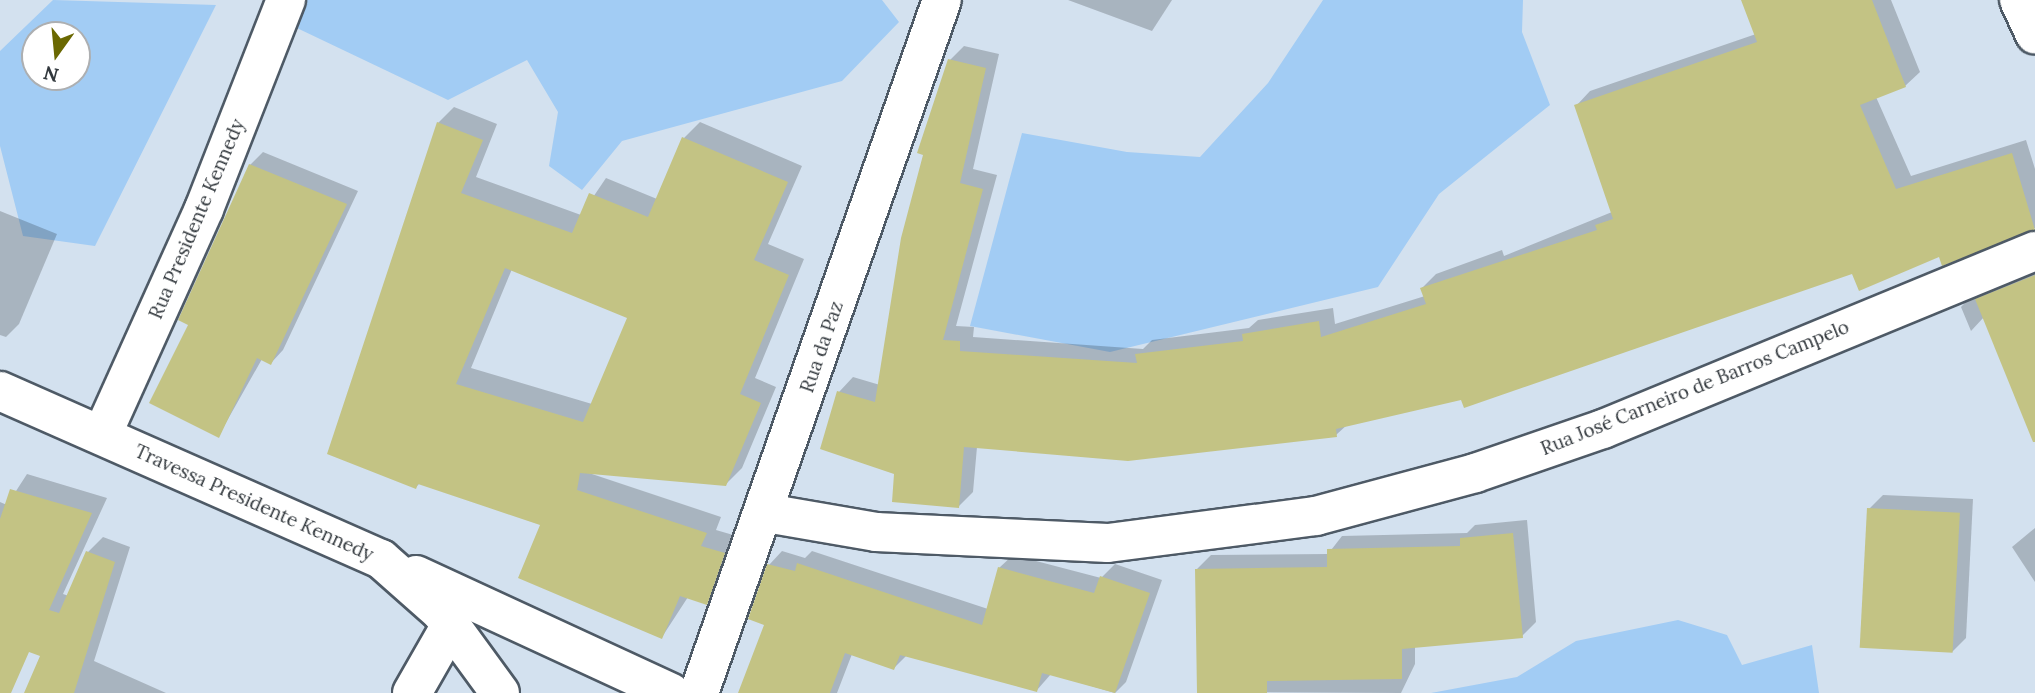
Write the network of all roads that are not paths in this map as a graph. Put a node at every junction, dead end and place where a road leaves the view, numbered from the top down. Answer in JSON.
{"nodes":[{"id":1,"x":286,"y":0,"type":"edge"},
{"id":2,"x":942,"y":0,"type":"edge"},
{"id":3,"x":2019,"y":0,"type":"edge"},
{"id":4,"x":2035,"y":35,"type":"edge"},
{"id":5,"x":2035,"y":251,"type":"edge"},
{"id":6,"x":0,"y":391,"type":"edge"},
{"id":7,"x":102,"y":435,"type":"junction"},
{"id":8,"x":766,"y":513,"type":"junction"},
{"id":9,"x":381,"y":559,"type":"junction"},
{"id":10,"x":452,"y":625,"type":"junction"},
{"id":11,"x":412,"y":693,"type":"edge"},
{"id":12,"x":500,"y":693,"type":"edge"},
{"id":13,"x":671,"y":693,"type":"edge"},
{"id":14,"x":699,"y":693,"type":"edge"}],
"edges":[{"from":1,"to":7,"type":"street","name":"Rua Presidente Kennedy"},
{"from":2,"to":8,"type":"street","name":"Rua da Paz"},
{"from":3,"to":4,"type":"street"},
{"from":5,"to":8,"type":"street","name":"Rua José Carneiro de Barros Campelo"},
{"from":6,"to":7,"type":"street","name":"Travessa Presidente Kennedy"},
{"from":7,"to":9,"type":"street","name":"Travessa Presidente Kennedy"},
{"from":8,"to":14,"type":"street","name":"Rua da Paz"},
{"from":9,"to":10,"type":"street","name":"Travessa Presidente Kennedy"},
{"from":9,"to":13,"type":"street"},
{"from":10,"to":11,"type":"street"},
{"from":10,"to":12,"type":"street","name":"Travessa Presidente Kennedy"}]}
